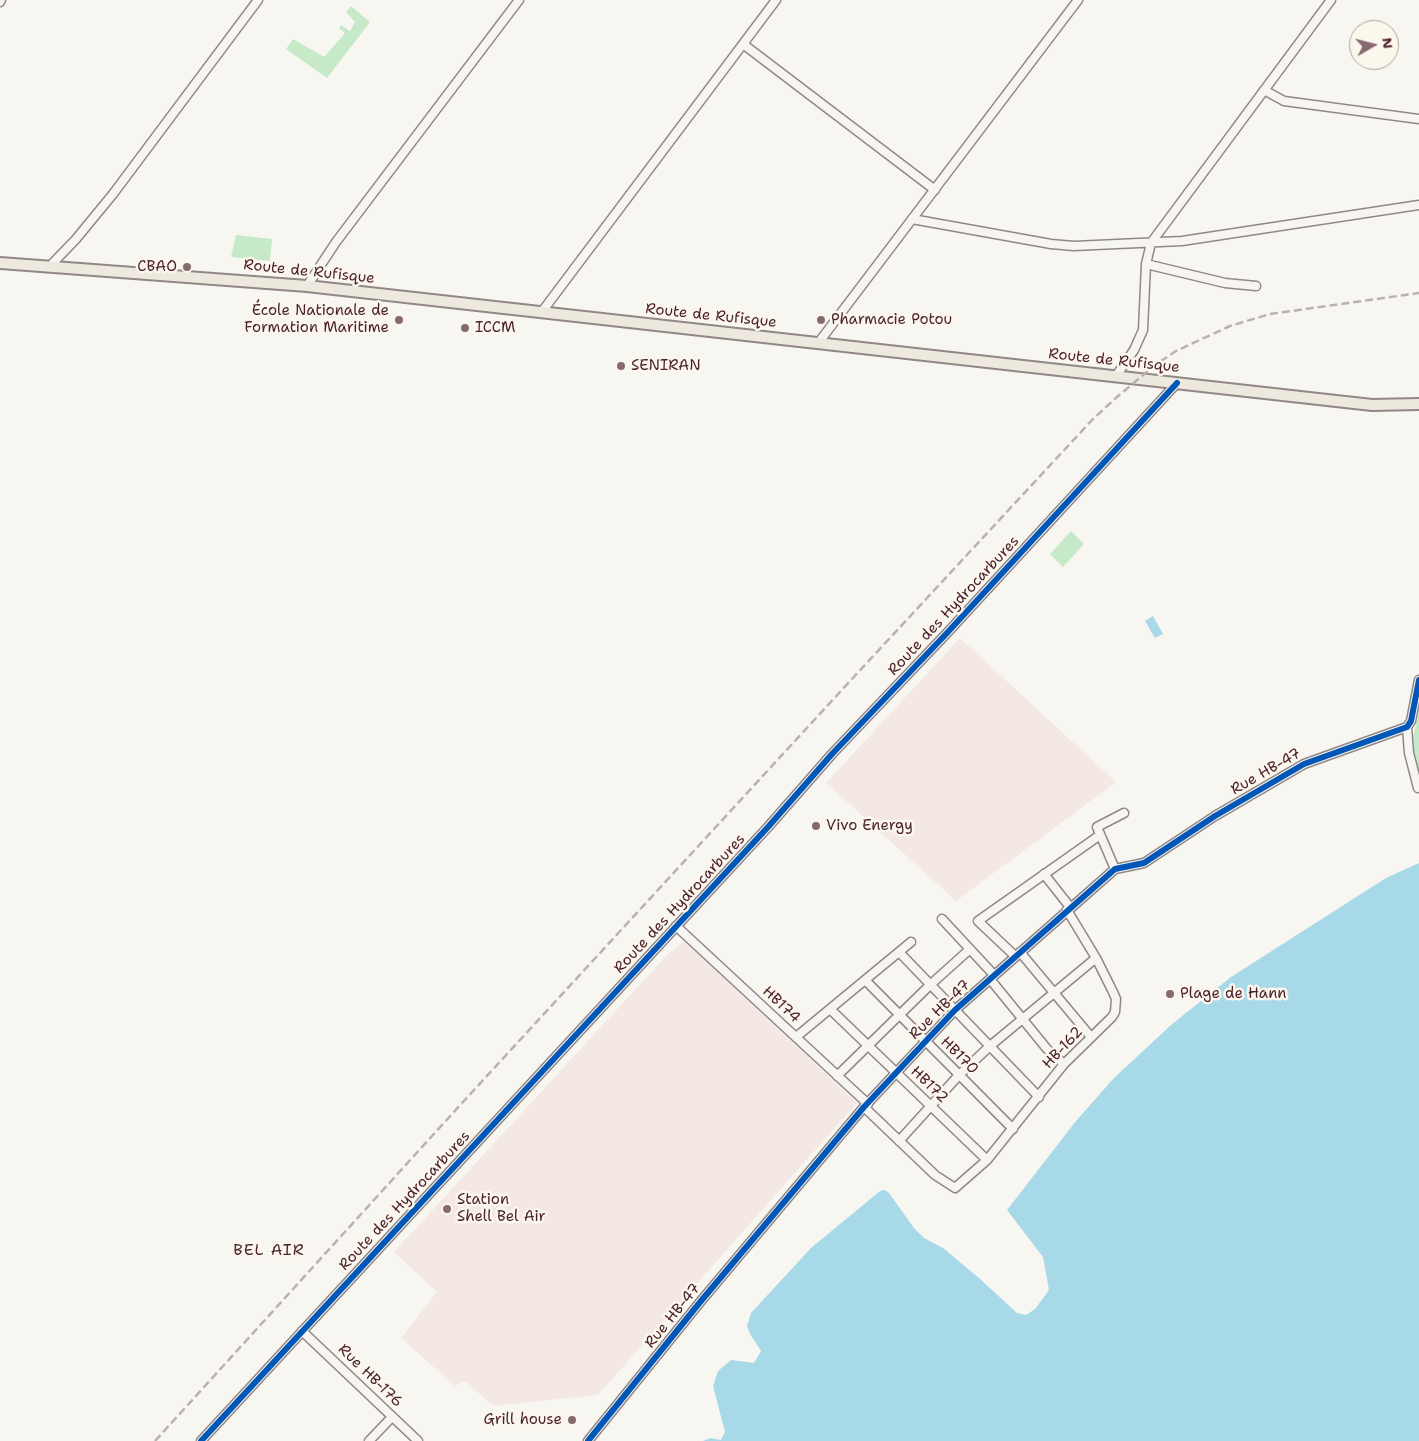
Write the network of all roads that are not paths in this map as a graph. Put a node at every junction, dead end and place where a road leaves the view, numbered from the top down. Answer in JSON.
{"nodes":[{"id":1,"x":258,"y":0,"type":"edge"},
{"id":2,"x":519,"y":0,"type":"edge"},
{"id":3,"x":776,"y":0,"type":"edge"},
{"id":4,"x":1078,"y":0,"type":"edge"},
{"id":5,"x":1331,"y":0,"type":"edge"},
{"id":6,"x":743,"y":44,"type":"junction"},
{"id":7,"x":1264,"y":90,"type":"junction"},
{"id":8,"x":1419,"y":119,"type":"edge"},
{"id":9,"x":935,"y":190,"type":"junction"},
{"id":10,"x":1419,"y":205,"type":"edge"},
{"id":11,"x":912,"y":219,"type":"junction"},
{"id":12,"x":1151,"y":243,"type":"junction"},
{"id":13,"x":0,"y":263,"type":"edge"},
{"id":14,"x":1146,"y":264,"type":"junction"},
{"id":15,"x":50,"y":266,"type":"junction"},
{"id":16,"x":306,"y":286,"type":"junction"},
{"id":17,"x":1256,"y":286,"type":"dead end"},
{"id":18,"x":541,"y":313,"type":"junction"},
{"id":19,"x":819,"y":342,"type":"junction"},
{"id":20,"x":1116,"y":376,"type":"junction"},
{"id":21,"x":1177,"y":383,"type":"junction"},
{"id":22,"x":1419,"y":404,"type":"edge"},
{"id":23,"x":1419,"y":680,"type":"edge"},
{"id":24,"x":1408,"y":725,"type":"junction"},
{"id":25,"x":1418,"y":788,"type":"edge"},
{"id":26,"x":1124,"y":813,"type":"dead end"},
{"id":27,"x":1099,"y":831,"type":"junction"},
{"id":28,"x":1115,"y":869,"type":"junction"},
{"id":29,"x":1044,"y":874,"type":"junction"},
{"id":30,"x":1068,"y":909,"type":"junction"},
{"id":31,"x":942,"y":919,"type":"dead end"},
{"id":32,"x":676,"y":926,"type":"junction"},
{"id":33,"x":912,"y":942,"type":"dead end"},
{"id":34,"x":970,"y":949,"type":"junction"},
{"id":35,"x":899,"y":952,"type":"junction"},
{"id":36,"x":1018,"y":954,"type":"junction"},
{"id":37,"x":1096,"y":958,"type":"junction"},
{"id":38,"x":992,"y":977,"type":"junction"},
{"id":39,"x":865,"y":980,"type":"junction"},
{"id":40,"x":930,"y":985,"type":"junction"},
{"id":41,"x":1054,"y":992,"type":"junction"},
{"id":42,"x":830,"y":1009,"type":"junction"},
{"id":43,"x":955,"y":1010,"type":"junction"},
{"id":44,"x":899,"y":1015,"type":"junction"},
{"id":45,"x":1021,"y":1018,"type":"junction"},
{"id":46,"x":1091,"y":1037,"type":"junction"},
{"id":47,"x":796,"y":1038,"type":"junction"},
{"id":48,"x":925,"y":1041,"type":"junction"},
{"id":49,"x":868,"y":1045,"type":"junction"},
{"id":50,"x":990,"y":1046,"type":"junction"},
{"id":51,"x":1064,"y":1064,"type":"junction"},
{"id":52,"x":896,"y":1072,"type":"junction"},
{"id":53,"x":959,"y":1075,"type":"junction"},
{"id":54,"x":837,"y":1076,"type":"junction"},
{"id":55,"x":1040,"y":1096,"type":"junction"},
{"id":56,"x":866,"y":1106,"type":"junction"},
{"id":57,"x":931,"y":1106,"type":"junction"},
{"id":58,"x":1012,"y":1129,"type":"junction"},
{"id":59,"x":899,"y":1140,"type":"junction"},
{"id":60,"x":987,"y":1160,"type":"junction"},
{"id":61,"x":955,"y":1188,"type":"joint"},
{"id":62,"x":302,"y":1331,"type":"junction"},
{"id":63,"x":392,"y":1417,"type":"junction"},
{"id":64,"x":201,"y":1441,"type":"edge"},
{"id":65,"x":369,"y":1441,"type":"edge"},
{"id":66,"x":418,"y":1441,"type":"edge"},
{"id":67,"x":588,"y":1441,"type":"edge"}],
"edges":[{"from":1,"to":15,"type":"street"},
{"from":2,"to":16,"type":"street"},
{"from":3,"to":6,"type":"street"},
{"from":4,"to":9,"type":"street"},
{"from":5,"to":7,"type":"street"},
{"from":6,"to":9,"type":"street"},
{"from":6,"to":18,"type":"street"},
{"from":7,"to":8,"type":"street"},
{"from":7,"to":12,"type":"street"},
{"from":9,"to":11,"type":"street"},
{"from":10,"to":12,"type":"street"},
{"from":11,"to":12,"type":"street"},
{"from":11,"to":19,"type":"street"},
{"from":12,"to":14,"type":"street"},
{"from":13,"to":15,"type":"main road","name":"Route de Rufisque"},
{"from":14,"to":17,"type":"street"},
{"from":14,"to":20,"type":"street"},
{"from":15,"to":16,"type":"main road","name":"Route de Rufisque"},
{"from":16,"to":18,"type":"main road","name":"Route de Rufisque"},
{"from":18,"to":19,"type":"main road","name":"Route de Rufisque"},
{"from":19,"to":20,"type":"main road","name":"Route de Rufisque"},
{"from":20,"to":21,"type":"main road","name":"Route de Rufisque"},
{"from":21,"to":22,"type":"main road","name":"Route de Rufisque"},
{"from":21,"to":32,"type":"street","name":"Route des Hydrocarbures"},
{"from":23,"to":24,"type":"street"},
{"from":24,"to":25,"type":"street"},
{"from":24,"to":28,"type":"street","name":"Rue HB-47"},
{"from":26,"to":27,"type":"street"},
{"from":27,"to":28,"type":"street"},
{"from":27,"to":29,"type":"street"},
{"from":28,"to":30,"type":"street","name":"Rue HB-47"},
{"from":29,"to":30,"type":"street","name":"HB-162"},
{"from":29,"to":36,"type":"street"},
{"from":30,"to":36,"type":"street","name":"Rue HB-47"},
{"from":30,"to":37,"type":"street","name":"HB-162"},
{"from":31,"to":34,"type":"street"},
{"from":32,"to":47,"type":"street","name":"HB174"},
{"from":32,"to":62,"type":"street","name":"Route des Hydrocarbures"},
{"from":33,"to":35,"type":"street"},
{"from":34,"to":38,"type":"street"},
{"from":34,"to":40,"type":"street"},
{"from":35,"to":39,"type":"street"},
{"from":35,"to":40,"type":"street"},
{"from":36,"to":38,"type":"street","name":"Rue HB-47"},
{"from":36,"to":41,"type":"street"},
{"from":37,"to":41,"type":"street"},
{"from":37,"to":46,"type":"street","name":"HB-162"},
{"from":38,"to":43,"type":"street","name":"Rue HB-47"},
{"from":38,"to":45,"type":"street"},
{"from":39,"to":42,"type":"street"},
{"from":39,"to":44,"type":"street","name":"HB170"},
{"from":40,"to":43,"type":"street"},
{"from":40,"to":44,"type":"street"},
{"from":41,"to":45,"type":"street"},
{"from":41,"to":46,"type":"street"},
{"from":42,"to":47,"type":"street"},
{"from":42,"to":49,"type":"street","name":"HB172"},
{"from":43,"to":48,"type":"street","name":"Rue HB-47"},
{"from":43,"to":50,"type":"street"},
{"from":44,"to":48,"type":"street","name":"HB170"},
{"from":44,"to":49,"type":"street"},
{"from":45,"to":50,"type":"street"},
{"from":45,"to":51,"type":"street"},
{"from":46,"to":51,"type":"street","name":"HB-162"},
{"from":47,"to":54,"type":"street","name":"HB174"},
{"from":48,"to":52,"type":"street","name":"Rue HB-47"},
{"from":48,"to":53,"type":"street","name":"HB170"},
{"from":49,"to":52,"type":"street","name":"HB172"},
{"from":49,"to":54,"type":"street"},
{"from":50,"to":53,"type":"street"},
{"from":50,"to":55,"type":"street"},
{"from":51,"to":55,"type":"street","name":"HB-162"},
{"from":52,"to":56,"type":"street","name":"Rue HB-47"},
{"from":52,"to":57,"type":"street","name":"HB172"},
{"from":53,"to":57,"type":"street"},
{"from":53,"to":58,"type":"street","name":"HB170"},
{"from":54,"to":56,"type":"street","name":"HB174"},
{"from":55,"to":58,"type":"street","name":"HB-162"},
{"from":56,"to":59,"type":"street","name":"HB174"},
{"from":56,"to":67,"type":"street","name":"Rue HB-47"},
{"from":57,"to":59,"type":"street"},
{"from":57,"to":60,"type":"street","name":"HB172"},
{"from":58,"to":60,"type":"street","name":"HB-162"},
{"from":59,"to":61,"type":"street","name":"HB174"},
{"from":60,"to":61,"type":"street","name":"HB-162"},
{"from":62,"to":63,"type":"street","name":"Rue HB-176"},
{"from":62,"to":64,"type":"street","name":"Route des Hydrocarbures"},
{"from":63,"to":65,"type":"street"},
{"from":63,"to":66,"type":"street","name":"Rue HB-176"}]}
